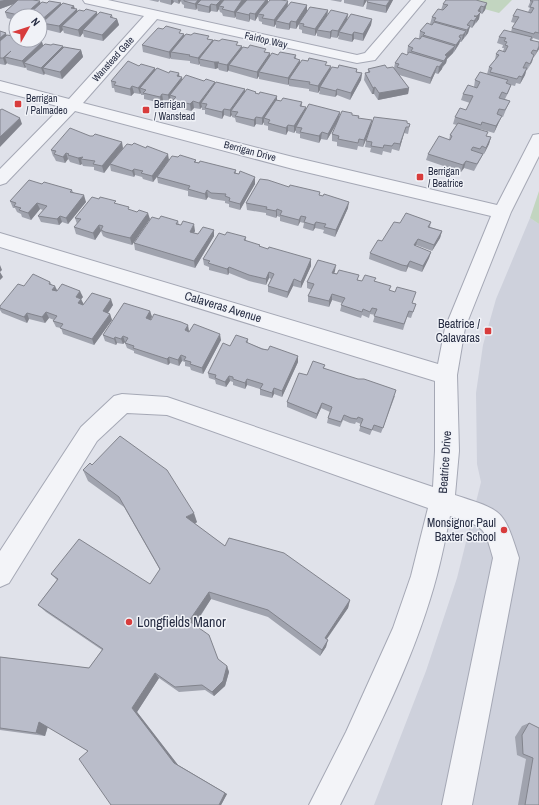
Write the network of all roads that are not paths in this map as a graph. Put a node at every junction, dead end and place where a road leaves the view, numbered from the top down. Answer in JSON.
{"nodes":[{"id":1,"x":90,"y":0,"type":"edge"},
{"id":2,"x":418,"y":0,"type":"edge"},
{"id":3,"x":154,"y":14,"type":"junction"},
{"id":4,"x":0,"y":86,"type":"edge"},
{"id":5,"x":72,"y":105,"type":"junction"},
{"id":6,"x":539,"y":139,"type":"edge"},
{"id":7,"x":0,"y":179,"type":"edge"},
{"id":8,"x":502,"y":212,"type":"junction"},
{"id":9,"x":0,"y":240,"type":"edge"},
{"id":10,"x":446,"y":375,"type":"junction"},
{"id":11,"x":442,"y":500,"type":"junction"},
{"id":12,"x":0,"y":574,"type":"edge"},
{"id":13,"x":324,"y":805,"type":"edge"},
{"id":14,"x":457,"y":805,"type":"edge"}],
"edges":[{"from":1,"to":3,"type":"street","name":"Fairlop Way"},
{"from":2,"to":3,"type":"street","name":"Fairlop Way"},
{"from":3,"to":5,"type":"street","name":"Wanstead Gate"},
{"from":4,"to":5,"type":"street","name":"Berrigan Drive"},
{"from":5,"to":7,"type":"street","name":"Wanstead Gate"},
{"from":5,"to":8,"type":"street","name":"Berrigan Drive"},
{"from":6,"to":8,"type":"street","name":"Beatrice Drive"},
{"from":8,"to":10,"type":"street","name":"Beatrice Drive"},
{"from":9,"to":10,"type":"street","name":"Calaveras Avenue"},
{"from":10,"to":11,"type":"street","name":"Beatrice Drive"},
{"from":11,"to":12,"type":"street"},
{"from":11,"to":13,"type":"street","name":"Beatrice Drive"},
{"from":11,"to":14,"type":"street"}]}
